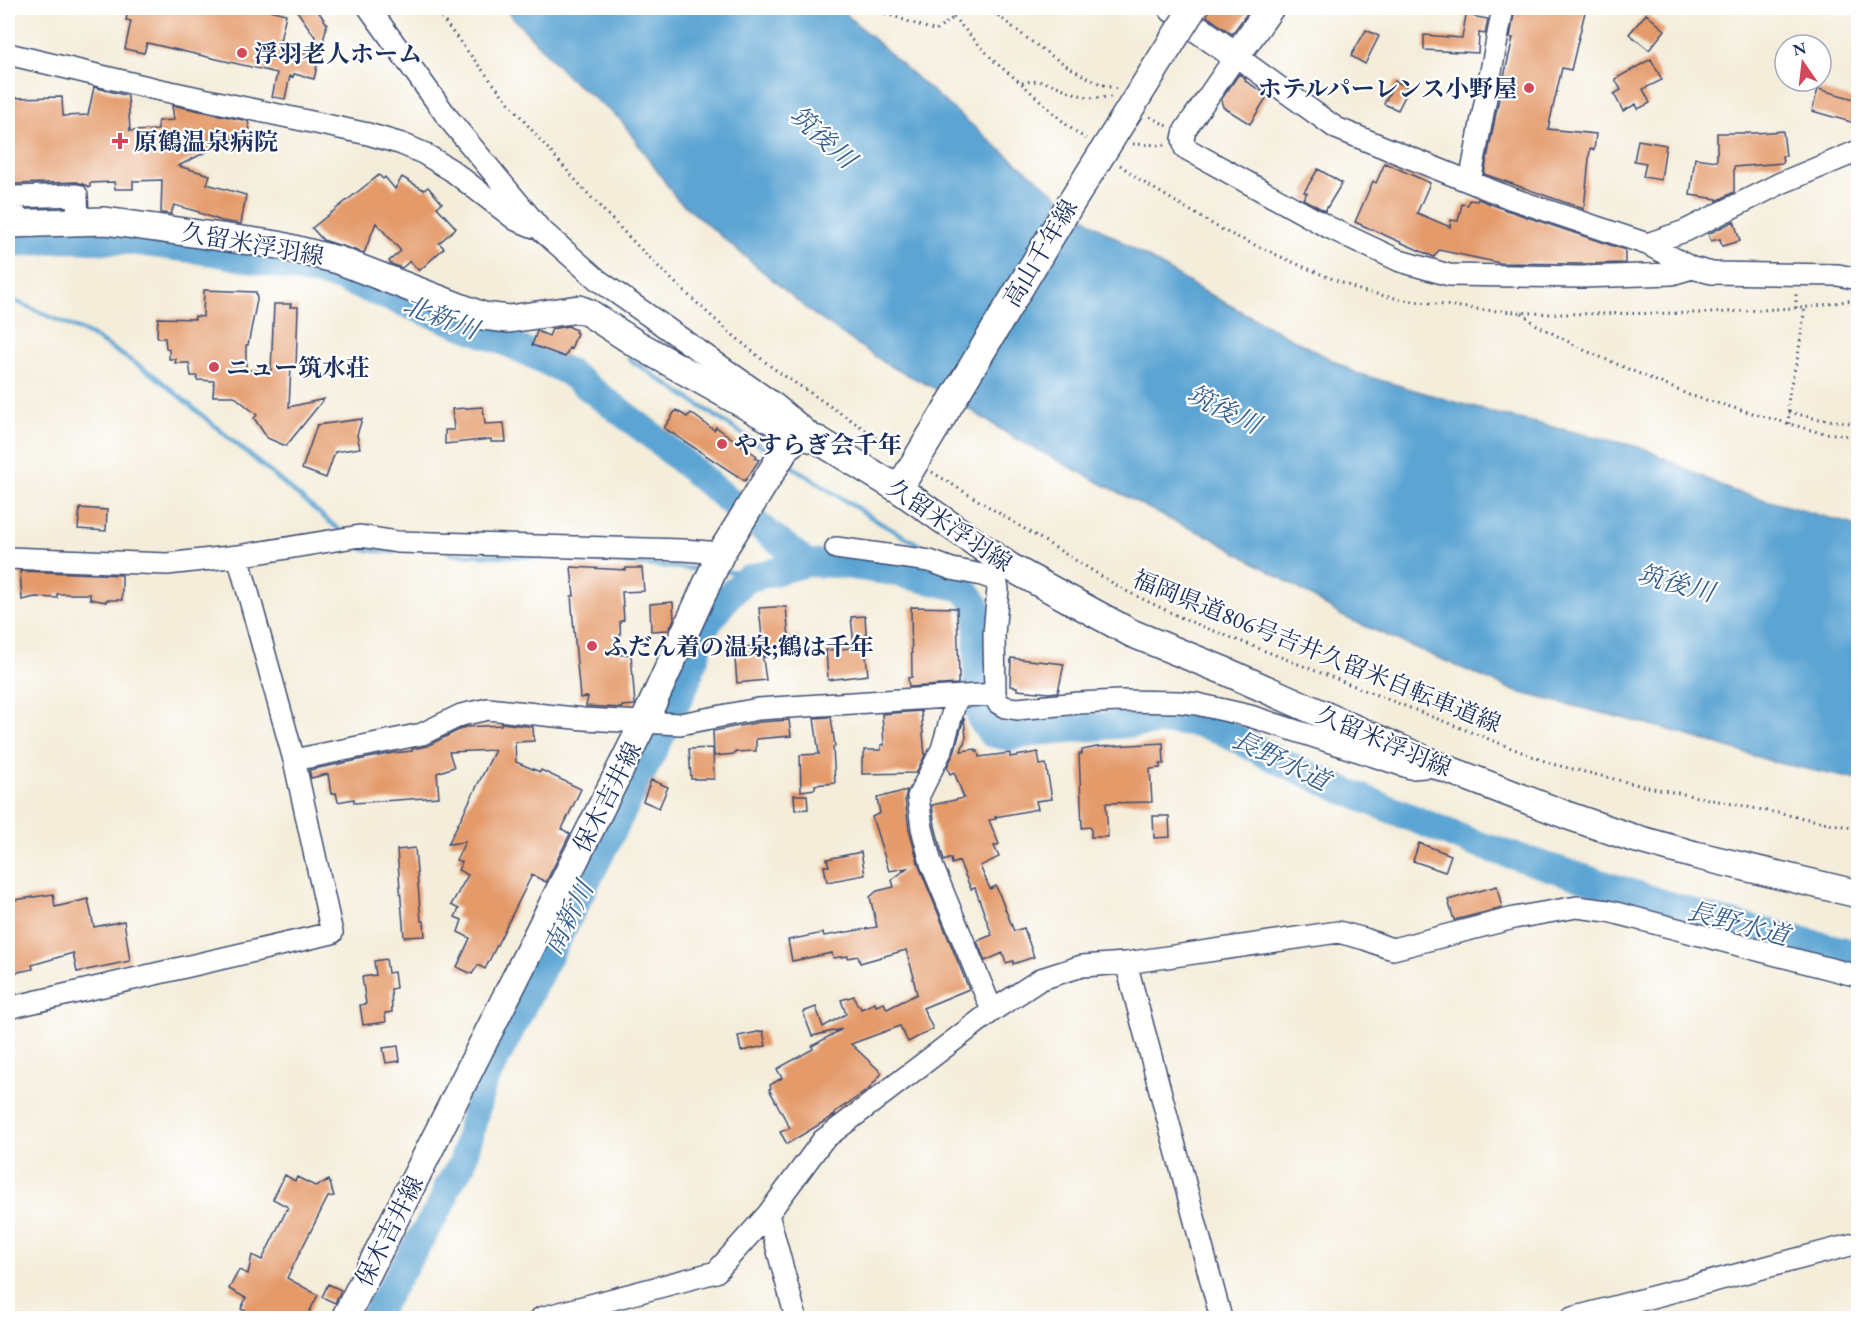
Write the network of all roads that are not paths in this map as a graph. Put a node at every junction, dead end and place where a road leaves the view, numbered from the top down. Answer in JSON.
{"nodes":[{"id":1,"x":369,"y":8,"type":"edge"},
{"id":2,"x":1172,"y":8,"type":"edge"},
{"id":3,"x":1192,"y":8,"type":"edge"},
{"id":4,"x":1270,"y":8,"type":"edge"},
{"id":5,"x":1503,"y":8,"type":"edge"},
{"id":6,"x":8,"y":54,"type":"edge"},
{"id":7,"x":1236,"y":56,"type":"junction"},
{"id":8,"x":1858,"y":151,"type":"edge"},
{"id":9,"x":1470,"y":182,"type":"junction"},
{"id":10,"x":11,"y":223,"type":"edge"},
{"id":11,"x":540,"y":229,"type":"junction"},
{"id":12,"x":1647,"y":244,"type":"junction"},
{"id":13,"x":1692,"y":268,"type":"junction"},
{"id":14,"x":1858,"y":279,"type":"edge"},
{"id":15,"x":799,"y":443,"type":"junction"},
{"id":16,"x":910,"y":473,"type":"junction"},
{"id":17,"x":836,"y":548,"type":"dead end"},
{"id":18,"x":238,"y":556,"type":"junction"},
{"id":19,"x":8,"y":558,"type":"edge"},
{"id":20,"x":719,"y":559,"type":"junction"},
{"id":21,"x":995,"y":694,"type":"junction"},
{"id":22,"x":959,"y":697,"type":"junction"},
{"id":23,"x":650,"y":723,"type":"junction"},
{"id":24,"x":294,"y":760,"type":"junction"},
{"id":25,"x":1439,"y":766,"type":"junction"},
{"id":26,"x":1858,"y":894,"type":"edge"},
{"id":27,"x":1126,"y":963,"type":"junction"},
{"id":28,"x":1858,"y":976,"type":"edge"},
{"id":29,"x":8,"y":1008,"type":"edge"},
{"id":30,"x":995,"y":1009,"type":"junction"},
{"id":31,"x":768,"y":1214,"type":"junction"},
{"id":32,"x":1858,"y":1243,"type":"edge"},
{"id":33,"x":346,"y":1318,"type":"edge"},
{"id":34,"x":541,"y":1318,"type":"edge"},
{"id":35,"x":796,"y":1318,"type":"edge"},
{"id":36,"x":1221,"y":1318,"type":"edge"},
{"id":37,"x":1572,"y":1318,"type":"edge"}],
"edges":[{"from":1,"to":11,"type":"street"},
{"from":2,"to":7,"type":"main road"},
{"from":3,"to":16,"type":"main road","name":"高山千年線","bridge":true},
{"from":4,"to":7,"type":"main road"},
{"from":5,"to":9,"type":"street"},
{"from":6,"to":11,"type":"street"},
{"from":7,"to":9,"type":"street"},
{"from":7,"to":13,"type":"street"},
{"from":8,"to":12,"type":"street"},
{"from":9,"to":12,"type":"street"},
{"from":10,"to":15,"type":"main road","name":"久留米浮羽線"},
{"from":11,"to":15,"type":"street"},
{"from":12,"to":13,"type":"street"},
{"from":13,"to":14,"type":"street"},
{"from":15,"to":16,"type":"main road","name":"久留米浮羽線"},
{"from":15,"to":20,"type":"main road","name":"保木吉井線"},
{"from":16,"to":25,"type":"main road","name":"久留米浮羽線"},
{"from":17,"to":21,"type":"street"},
{"from":18,"to":19,"type":"street"},
{"from":18,"to":20,"type":"street"},
{"from":18,"to":24,"type":"street"},
{"from":20,"to":23,"type":"main road","name":"保木吉井線"},
{"from":21,"to":22,"type":"street"},
{"from":21,"to":25,"type":"street"},
{"from":22,"to":23,"type":"street"},
{"from":22,"to":30,"type":"street"},
{"from":23,"to":24,"type":"street"},
{"from":23,"to":33,"type":"main road","name":"保木吉井線"},
{"from":24,"to":29,"type":"street"},
{"from":25,"to":26,"type":"main road","name":"久留米浮羽線"},
{"from":27,"to":28,"type":"street"},
{"from":27,"to":30,"type":"street"},
{"from":27,"to":36,"type":"street"},
{"from":30,"to":31,"type":"street"},
{"from":31,"to":34,"type":"street"},
{"from":31,"to":35,"type":"street"},
{"from":32,"to":37,"type":"street"}]}
